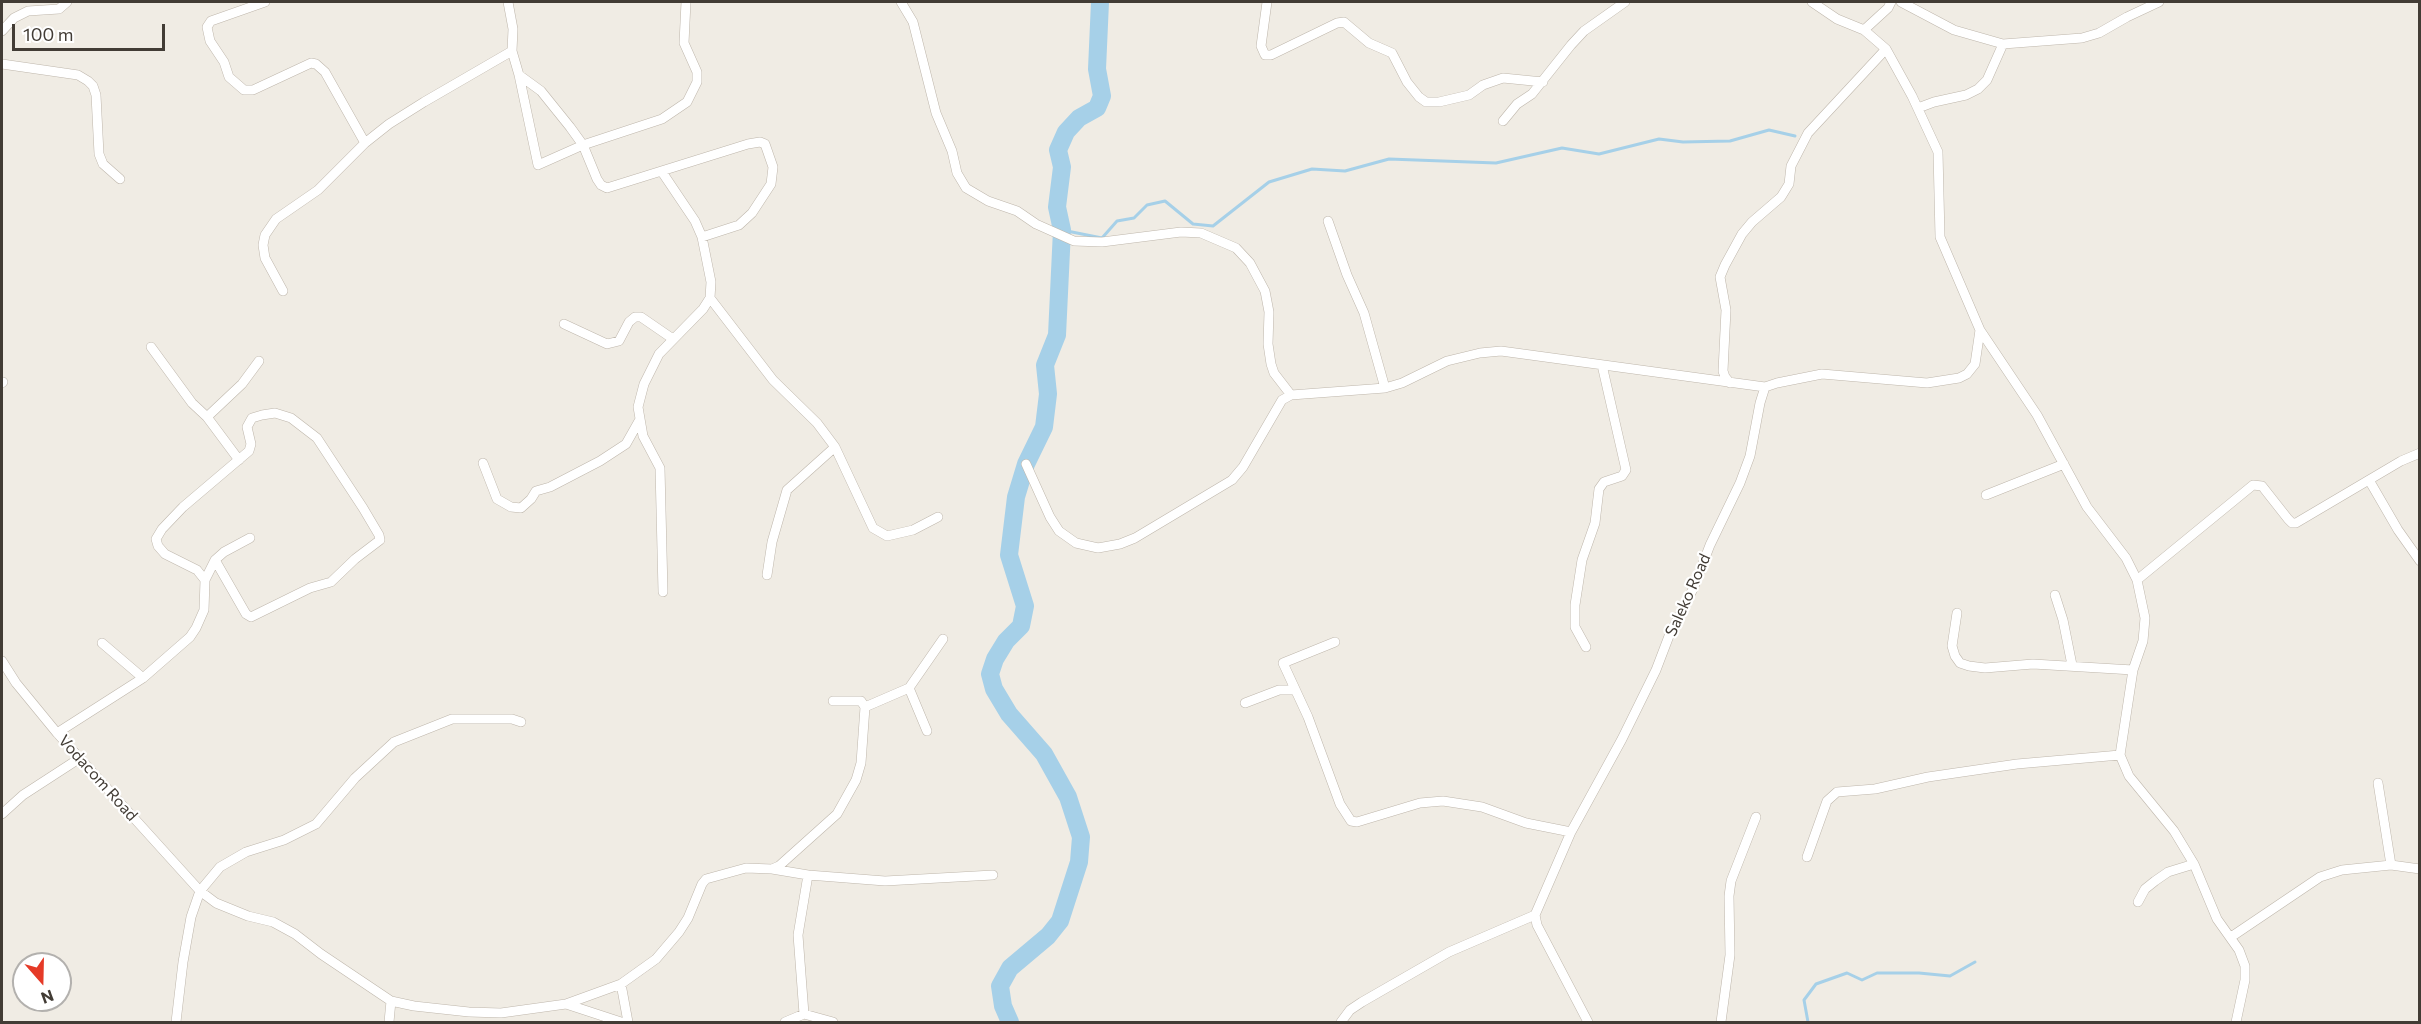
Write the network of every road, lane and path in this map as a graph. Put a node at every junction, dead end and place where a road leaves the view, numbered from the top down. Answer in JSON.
{"nodes":[{"id":1,"x":67,"y":2,"type":"edge"},
{"id":2,"x":266,"y":2,"type":"edge"},
{"id":3,"x":508,"y":2,"type":"edge"},
{"id":4,"x":686,"y":2,"type":"edge"},
{"id":5,"x":901,"y":2,"type":"edge"},
{"id":6,"x":1267,"y":2,"type":"edge"},
{"id":7,"x":1625,"y":2,"type":"edge"},
{"id":8,"x":1812,"y":2,"type":"edge"},
{"id":9,"x":1891,"y":2,"type":"edge"},
{"id":10,"x":1901,"y":2,"type":"edge"},
{"id":11,"x":2159,"y":2,"type":"edge"},
{"id":12,"x":1864,"y":30,"type":"junction"},
{"id":13,"x":2,"y":31,"type":"edge"},
{"id":14,"x":2003,"y":45,"type":"junction"},
{"id":15,"x":1886,"y":49,"type":"junction"},
{"id":16,"x":512,"y":51,"type":"junction"},
{"id":17,"x":2,"y":63,"type":"edge"},
{"id":18,"x":519,"y":75,"type":"junction"},
{"id":19,"x":1543,"y":82,"type":"junction"},
{"id":20,"x":1918,"y":108,"type":"junction"},
{"id":21,"x":1503,"y":121,"type":"dead end"},
{"id":22,"x":365,"y":143,"type":"junction"},
{"id":23,"x":583,"y":145,"type":"junction"},
{"id":24,"x":662,"y":172,"type":"junction"},
{"id":25,"x":120,"y":179,"type":"dead end"},
{"id":26,"x":1328,"y":221,"type":"dead end"},
{"id":27,"x":702,"y":237,"type":"junction"},
{"id":28,"x":283,"y":291,"type":"dead end"},
{"id":29,"x":710,"y":298,"type":"junction"},
{"id":30,"x":564,"y":324,"type":"dead end"},
{"id":31,"x":1980,"y":330,"type":"junction"},
{"id":32,"x":673,"y":339,"type":"junction"},
{"id":33,"x":151,"y":347,"type":"dead end"},
{"id":34,"x":259,"y":362,"type":"dead end"},
{"id":35,"x":1602,"y":365,"type":"junction"},
{"id":36,"x":1730,"y":383,"type":"junction"},
{"id":37,"x":1765,"y":387,"type":"junction"},
{"id":38,"x":1385,"y":388,"type":"junction"},
{"id":39,"x":1291,"y":395,"type":"junction"},
{"id":40,"x":207,"y":417,"type":"junction"},
{"id":41,"x":639,"y":421,"type":"junction"},
{"id":42,"x":835,"y":447,"type":"junction"},
{"id":43,"x":2420,"y":453,"type":"edge"},
{"id":44,"x":239,"y":460,"type":"junction"},
{"id":45,"x":483,"y":463,"type":"dead end"},
{"id":46,"x":1026,"y":464,"type":"dead end"},
{"id":47,"x":2064,"y":464,"type":"junction"},
{"id":48,"x":2369,"y":480,"type":"junction"},
{"id":49,"x":1986,"y":495,"type":"dead end"},
{"id":50,"x":938,"y":518,"type":"dead end"},
{"id":51,"x":250,"y":538,"type":"dead end"},
{"id":52,"x":215,"y":560,"type":"junction"},
{"id":53,"x":2420,"y":561,"type":"edge"},
{"id":54,"x":767,"y":575,"type":"dead end"},
{"id":55,"x":205,"y":580,"type":"junction"},
{"id":56,"x":2137,"y":580,"type":"junction"},
{"id":57,"x":663,"y":592,"type":"dead end"},
{"id":58,"x":2055,"y":595,"type":"dead end"},
{"id":59,"x":1958,"y":613,"type":"dead end"},
{"id":60,"x":943,"y":639,"type":"dead end"},
{"id":61,"x":1335,"y":642,"type":"dead end"},
{"id":62,"x":102,"y":643,"type":"dead end"},
{"id":63,"x":1586,"y":647,"type":"dead end"},
{"id":64,"x":2,"y":661,"type":"edge"},
{"id":65,"x":2072,"y":665,"type":"junction"},
{"id":66,"x":2133,"y":670,"type":"junction"},
{"id":67,"x":143,"y":678,"type":"junction"},
{"id":68,"x":909,"y":688,"type":"junction"},
{"id":69,"x":1294,"y":690,"type":"junction"},
{"id":70,"x":833,"y":701,"type":"dead end"},
{"id":71,"x":1245,"y":703,"type":"dead end"},
{"id":72,"x":866,"y":707,"type":"junction"},
{"id":73,"x":521,"y":722,"type":"dead end"},
{"id":74,"x":927,"y":731,"type":"dead end"},
{"id":75,"x":57,"y":733,"type":"junction"},
{"id":76,"x":2120,"y":755,"type":"junction"},
{"id":77,"x":80,"y":758,"type":"junction"},
{"id":78,"x":2378,"y":783,"type":"dead end"},
{"id":79,"x":2,"y":814,"type":"edge"},
{"id":80,"x":1756,"y":817,"type":"dead end"},
{"id":81,"x":1571,"y":832,"type":"junction"},
{"id":82,"x":1807,"y":857,"type":"dead end"},
{"id":83,"x":2194,"y":864,"type":"junction"},
{"id":84,"x":2391,"y":865,"type":"junction"},
{"id":85,"x":772,"y":868,"type":"junction"},
{"id":86,"x":2420,"y":869,"type":"edge"},
{"id":87,"x":808,"y":875,"type":"junction"},
{"id":88,"x":993,"y":875,"type":"dead end"},
{"id":89,"x":200,"y":891,"type":"junction"},
{"id":90,"x":2139,"y":902,"type":"dead end"},
{"id":91,"x":1535,"y":915,"type":"junction"},
{"id":92,"x":2231,"y":937,"type":"junction"},
{"id":93,"x":621,"y":984,"type":"junction"},
{"id":94,"x":392,"y":1001,"type":"junction"},
{"id":95,"x":566,"y":1004,"type":"junction"},
{"id":96,"x":589,"y":1012,"type":"junction"},
{"id":97,"x":804,"y":1014,"type":"junction"},
{"id":98,"x":1346,"y":1020,"type":"edge"},
{"id":99,"x":176,"y":1023,"type":"edge"},
{"id":100,"x":389,"y":1023,"type":"edge"},
{"id":101,"x":597,"y":1023,"type":"edge"},
{"id":102,"x":621,"y":1023,"type":"edge"},
{"id":103,"x":628,"y":1023,"type":"edge"},
{"id":104,"x":785,"y":1023,"type":"edge"},
{"id":105,"x":833,"y":1023,"type":"edge"},
{"id":106,"x":1588,"y":1023,"type":"edge"},
{"id":107,"x":1720,"y":1023,"type":"edge"},
{"id":108,"x":2236,"y":1023,"type":"edge"}],
"edges":[{"from":1,"to":13,"type":"street"},
{"from":2,"to":22,"type":"street"},
{"from":3,"to":16,"type":"street"},
{"from":4,"to":23,"type":"street"},
{"from":5,"to":39,"type":"street"},
{"from":6,"to":19,"type":"street"},
{"from":7,"to":19,"type":"street"},
{"from":8,"to":12,"type":"street"},
{"from":9,"to":12,"type":"street"},
{"from":10,"to":14,"type":"street"},
{"from":11,"to":14,"type":"street"},
{"from":12,"to":15,"type":"street"},
{"from":14,"to":20,"type":"street"},
{"from":15,"to":20,"type":"street"},
{"from":15,"to":36,"type":"street"},
{"from":16,"to":18,"type":"street"},
{"from":16,"to":22,"type":"street"},
{"from":17,"to":25,"type":"street"},
{"from":18,"to":23,"type":"street"},
{"from":18,"to":23,"type":"street"},
{"from":19,"to":21,"type":"street"},
{"from":20,"to":31,"type":"street"},
{"from":22,"to":28,"type":"street"},
{"from":23,"to":24,"type":"street"},
{"from":24,"to":27,"type":"street"},
{"from":24,"to":27,"type":"street"},
{"from":26,"to":38,"type":"street"},
{"from":27,"to":29,"type":"street"},
{"from":29,"to":32,"type":"street"},
{"from":29,"to":42,"type":"street"},
{"from":30,"to":32,"type":"street"},
{"from":31,"to":37,"type":"street"},
{"from":31,"to":47,"type":"street"},
{"from":32,"to":41,"type":"street"},
{"from":33,"to":40,"type":"street"},
{"from":34,"to":40,"type":"street"},
{"from":35,"to":36,"type":"street"},
{"from":35,"to":38,"type":"street"},
{"from":35,"to":63,"type":"street"},
{"from":36,"to":37,"type":"street"},
{"from":37,"to":81,"type":"street","name":"Saleko Road"},
{"from":38,"to":39,"type":"street"},
{"from":39,"to":46,"type":"street"},
{"from":40,"to":44,"type":"street"},
{"from":41,"to":45,"type":"street"},
{"from":41,"to":57,"type":"street"},
{"from":42,"to":50,"type":"street"},
{"from":42,"to":54,"type":"street"},
{"from":43,"to":48,"type":"street"},
{"from":44,"to":52,"type":"street"},
{"from":44,"to":55,"type":"street"},
{"from":47,"to":49,"type":"street"},
{"from":47,"to":56,"type":"street"},
{"from":48,"to":53,"type":"street"},
{"from":48,"to":56,"type":"street"},
{"from":51,"to":52,"type":"street"},
{"from":52,"to":55,"type":"street"},
{"from":55,"to":67,"type":"street"},
{"from":56,"to":66,"type":"street"},
{"from":58,"to":65,"type":"street"},
{"from":59,"to":65,"type":"street"},
{"from":60,"to":68,"type":"street"},
{"from":61,"to":69,"type":"street"},
{"from":62,"to":67,"type":"street"},
{"from":64,"to":75,"type":"street","name":"Vodacom Road"},
{"from":65,"to":66,"type":"street"},
{"from":66,"to":76,"type":"street"},
{"from":67,"to":75,"type":"street"},
{"from":68,"to":72,"type":"street"},
{"from":68,"to":74,"type":"street"},
{"from":69,"to":71,"type":"street"},
{"from":69,"to":81,"type":"street"},
{"from":70,"to":72,"type":"street"},
{"from":72,"to":85,"type":"street"},
{"from":73,"to":89,"type":"street"},
{"from":75,"to":77,"type":"street","name":"Vodacom Road"},
{"from":76,"to":82,"type":"street"},
{"from":76,"to":83,"type":"street"},
{"from":77,"to":79,"type":"street"},
{"from":77,"to":89,"type":"street","name":"Vodacom Road"},
{"from":78,"to":84,"type":"street"},
{"from":80,"to":107,"type":"street"},
{"from":81,"to":91,"type":"street","name":"Saleko Road"},
{"from":83,"to":90,"type":"street"},
{"from":83,"to":92,"type":"street"},
{"from":84,"to":86,"type":"street"},
{"from":84,"to":92,"type":"street"},
{"from":85,"to":87,"type":"street"},
{"from":85,"to":93,"type":"street"},
{"from":87,"to":88,"type":"street"},
{"from":87,"to":97,"type":"street"},
{"from":89,"to":94,"type":"street","name":"Vodacom Road"},
{"from":89,"to":99,"type":"street"},
{"from":91,"to":98,"type":"street"},
{"from":91,"to":106,"type":"street"},
{"from":92,"to":108,"type":"street"},
{"from":93,"to":95,"type":"street"},
{"from":93,"to":103,"type":"street"},
{"from":94,"to":95,"type":"street"},
{"from":94,"to":100,"type":"street"},
{"from":95,"to":96,"type":"street"},
{"from":96,"to":101,"type":"street"},
{"from":96,"to":102,"type":"street"},
{"from":97,"to":104,"type":"street"},
{"from":97,"to":105,"type":"street"}]}
